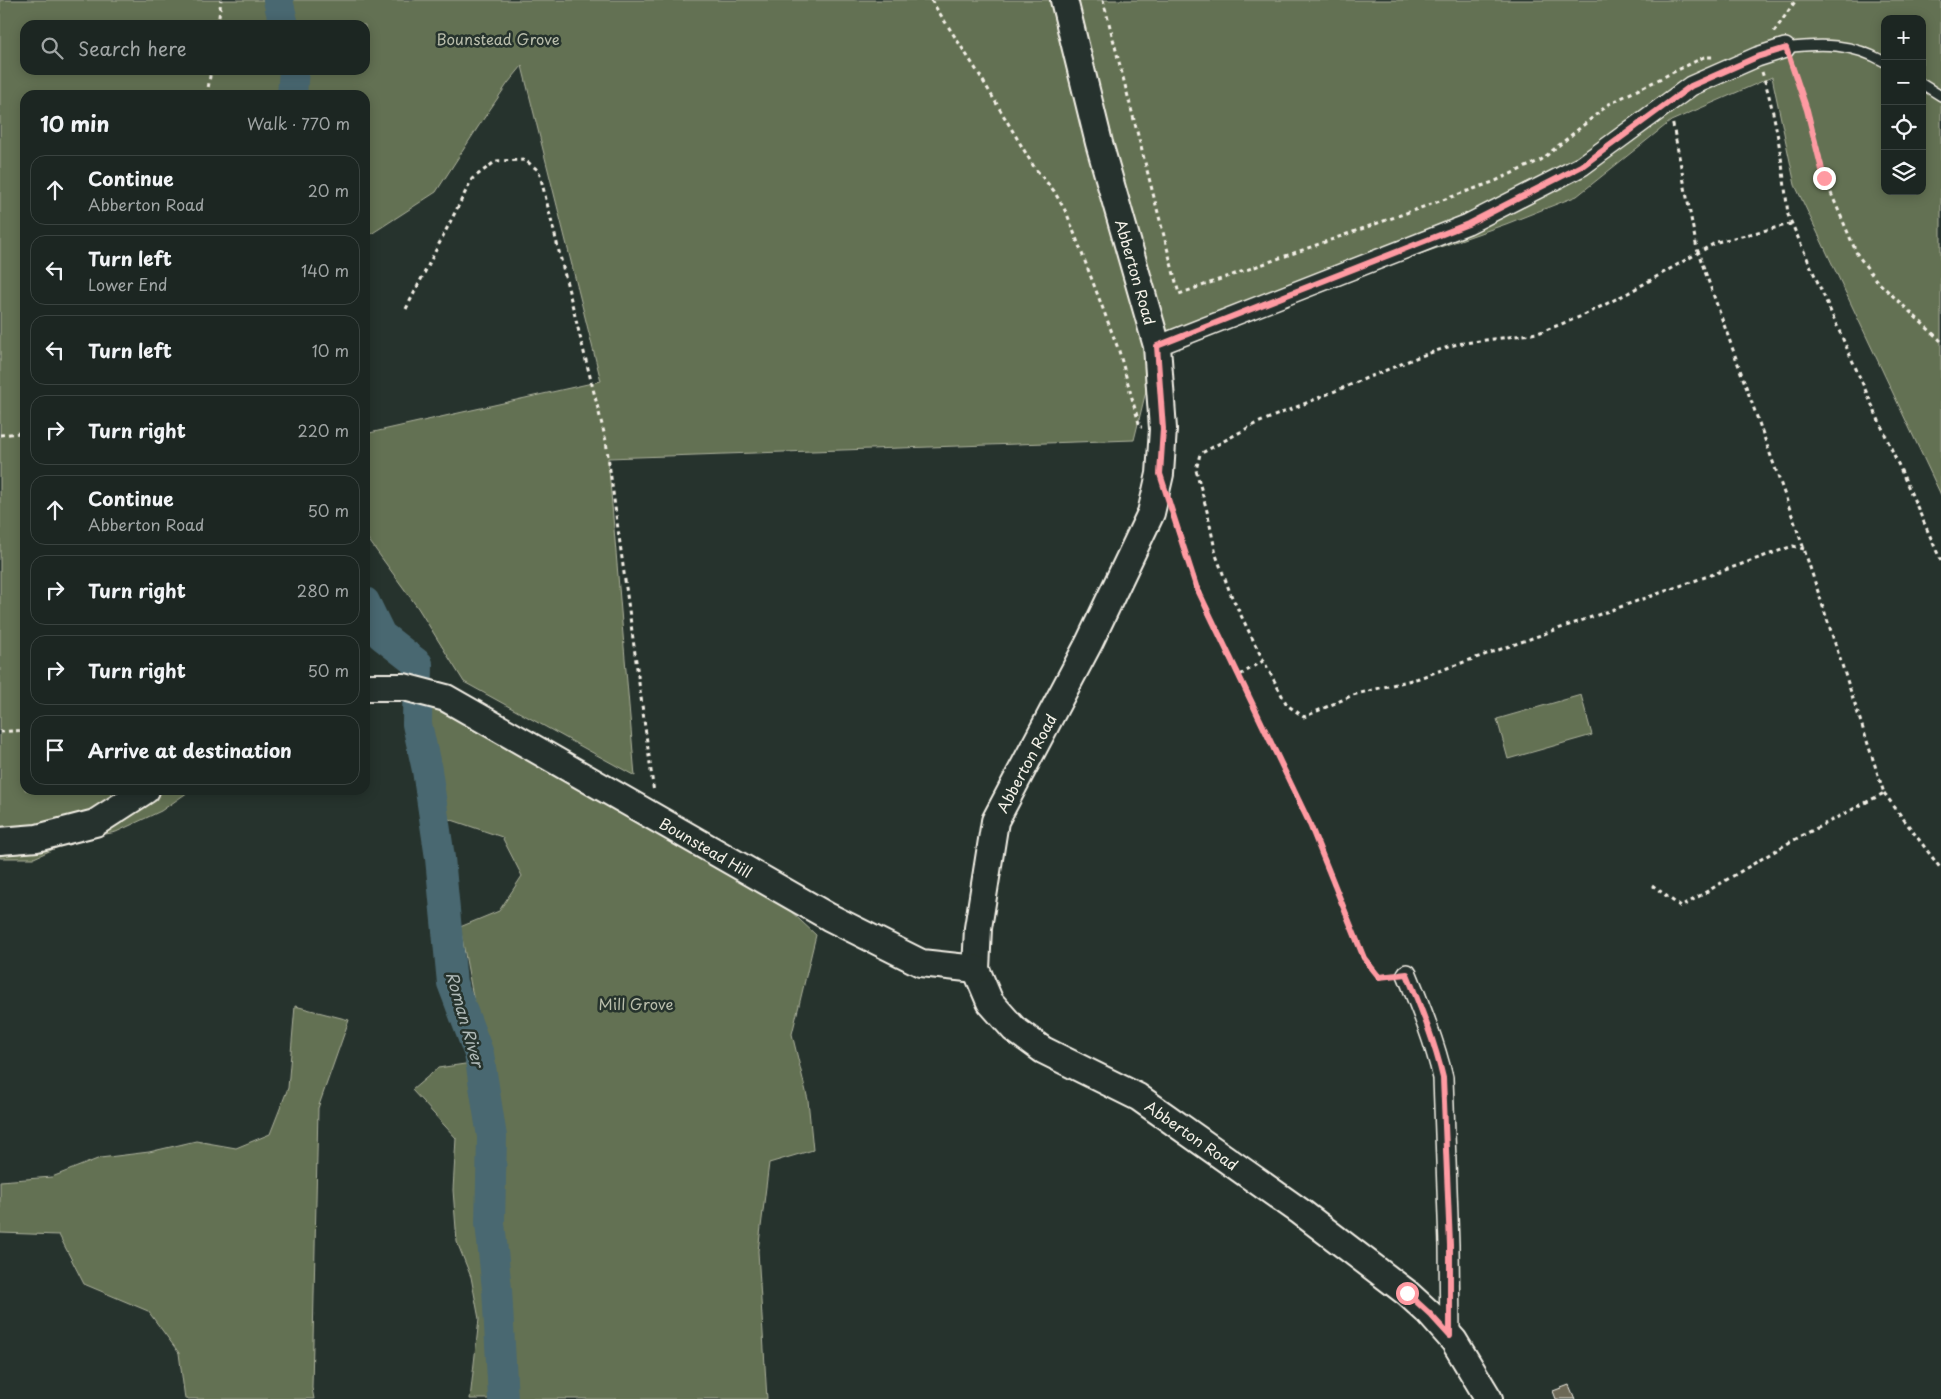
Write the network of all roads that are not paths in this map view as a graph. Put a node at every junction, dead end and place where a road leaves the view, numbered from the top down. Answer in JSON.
{"nodes":[{"id":1,"x":1064,"y":0,"type":"edge"},
{"id":2,"x":1786,"y":48,"type":"joint"},
{"id":3,"x":1882,"y":60,"type":"edge"},
{"id":4,"x":1926,"y":87,"type":"edge"},
{"id":5,"x":1941,"y":96,"type":"edge"},
{"id":6,"x":1157,"y":346,"type":"junction"},
{"id":7,"x":370,"y":687,"type":"edge"},
{"id":8,"x":138,"y":795,"type":"edge"},
{"id":9,"x":0,"y":841,"type":"edge"},
{"id":10,"x":976,"y":969,"type":"junction"},
{"id":11,"x":1407,"y":974,"type":"road end"},
{"id":12,"x":1450,"y":1336,"type":"junction"},
{"id":13,"x":1489,"y":1399,"type":"edge"}],
"edges":[{"from":1,"to":6,"type":"street","name":"Abberton Road"},
{"from":2,"to":3,"type":"lane"},
{"from":2,"to":6,"type":"street"},
{"from":4,"to":5,"type":"lane"},
{"from":6,"to":10,"type":"street","name":"Abberton Road"},
{"from":7,"to":10,"type":"street","name":"Bounstead Hill"},
{"from":8,"to":9,"type":"street"},
{"from":10,"to":12,"type":"street","name":"Abberton Road"},
{"from":11,"to":12,"type":"street"},
{"from":12,"to":13,"type":"street","name":"Abberton Road"}]}
